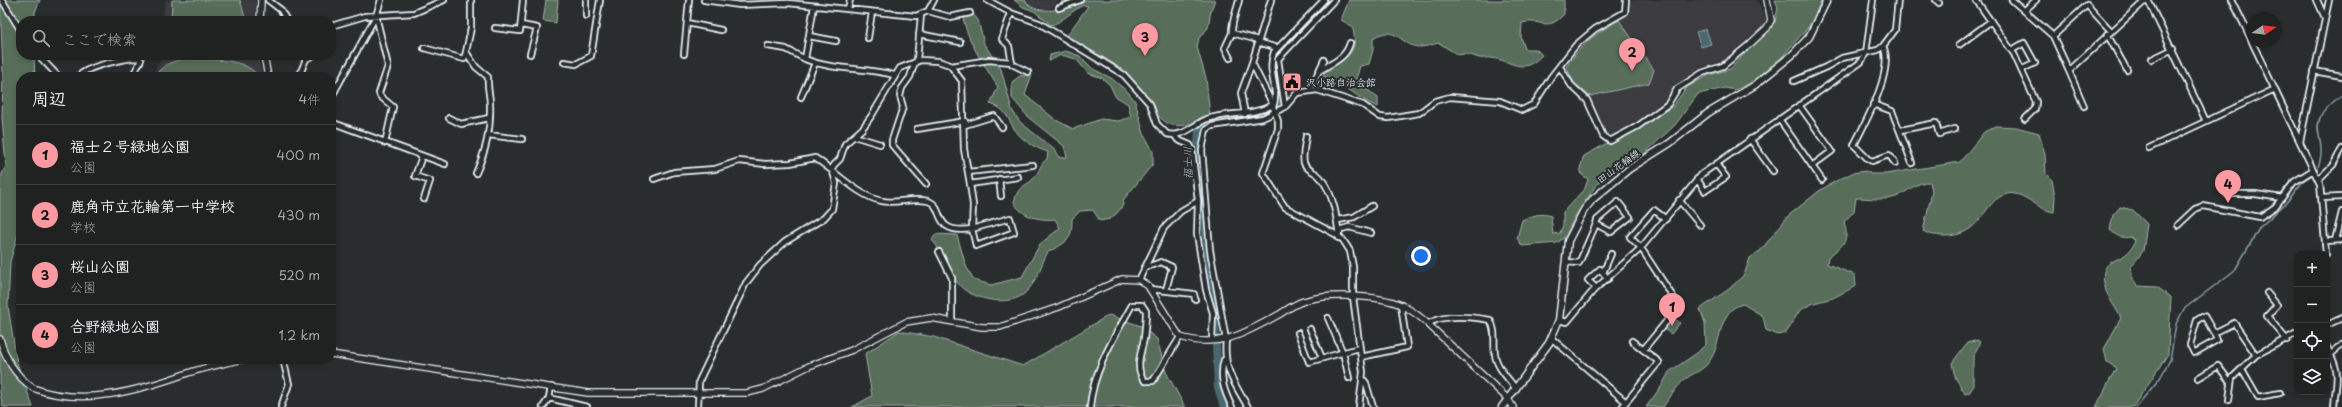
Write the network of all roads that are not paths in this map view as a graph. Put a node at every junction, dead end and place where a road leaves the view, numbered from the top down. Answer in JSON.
{"nodes":[{"id":1,"x":2,"y":0,"type":"edge"},
{"id":2,"x":261,"y":0,"type":"edge"},
{"id":3,"x":268,"y":0,"type":"edge"},
{"id":4,"x":382,"y":0,"type":"edge"},
{"id":5,"x":444,"y":0,"type":"edge"},
{"id":6,"x":471,"y":0,"type":"edge"},
{"id":7,"x":523,"y":0,"type":"edge"},
{"id":8,"x":586,"y":0,"type":"edge"},
{"id":9,"x":600,"y":0,"type":"edge"},
{"id":10,"x":689,"y":0,"type":"edge"},
{"id":11,"x":705,"y":0,"type":"edge"},
{"id":12,"x":850,"y":0,"type":"edge"},
{"id":13,"x":934,"y":0,"type":"edge"},
{"id":14,"x":987,"y":0,"type":"edge"},
{"id":15,"x":1080,"y":0,"type":"edge"},
{"id":16,"x":1239,"y":0,"type":"edge"},
{"id":17,"x":1271,"y":0,"type":"edge"},
{"id":18,"x":1324,"y":0,"type":"edge"},
{"id":19,"x":1334,"y":0,"type":"edge"},
{"id":20,"x":1626,"y":0,"type":"edge"},
{"id":21,"x":1767,"y":0,"type":"edge"},
{"id":22,"x":1827,"y":0,"type":"edge"},
{"id":23,"x":1873,"y":0,"type":"edge"},
{"id":24,"x":1898,"y":0,"type":"edge"},
{"id":25,"x":1976,"y":0,"type":"edge"},
{"id":26,"x":2012,"y":0,"type":"edge"},
{"id":27,"x":2036,"y":0,"type":"edge"},
{"id":28,"x":2147,"y":0,"type":"edge"},
{"id":29,"x":2232,"y":0,"type":"edge"},
{"id":30,"x":2317,"y":0,"type":"edge"},
{"id":31,"x":2329,"y":0,"type":"edge"},
{"id":32,"x":764,"y":2,"type":"edge"},
{"id":33,"x":793,"y":2,"type":"edge"},
{"id":34,"x":800,"y":2,"type":"edge"},
{"id":35,"x":814,"y":6,"type":"junction"},
{"id":36,"x":1059,"y":8,"type":"dead end"},
{"id":37,"x":848,"y":9,"type":"junction"},
{"id":38,"x":2025,"y":10,"type":"junction"},
{"id":39,"x":928,"y":11,"type":"junction"},
{"id":40,"x":872,"y":12,"type":"junction"},
{"id":41,"x":970,"y":13,"type":"dead end"},
{"id":42,"x":1011,"y":13,"type":"junction"},
{"id":43,"x":921,"y":15,"type":"junction"},
{"id":44,"x":260,"y":16,"type":"edge"},
{"id":45,"x":284,"y":16,"type":"edge"},
{"id":46,"x":376,"y":16,"type":"junction"},
{"id":47,"x":586,"y":16,"type":"dead end"},
{"id":48,"x":2325,"y":18,"type":"junction"},
{"id":49,"x":1991,"y":21,"type":"junction"},
{"id":50,"x":16,"y":23,"type":"edge"},
{"id":51,"x":687,"y":23,"type":"junction"},
{"id":52,"x":336,"y":25,"type":"edge"},
{"id":53,"x":521,"y":25,"type":"junction"},
{"id":54,"x":495,"y":28,"type":"dead end"},
{"id":55,"x":2246,"y":29,"type":"edge"},
{"id":56,"x":721,"y":30,"type":"dead end"},
{"id":57,"x":1232,"y":33,"type":"junction"},
{"id":58,"x":2109,"y":33,"type":"junction"},
{"id":59,"x":919,"y":34,"type":"junction"},
{"id":60,"x":809,"y":36,"type":"junction"},
{"id":61,"x":2053,"y":36,"type":"junction"},
{"id":62,"x":868,"y":38,"type":"dead end"},
{"id":63,"x":836,"y":41,"type":"dead end"},
{"id":64,"x":1258,"y":41,"type":"junction"},
{"id":65,"x":960,"y":42,"type":"dead end"},
{"id":66,"x":1350,"y":43,"type":"dead end"},
{"id":67,"x":1751,"y":43,"type":"joint"},
{"id":68,"x":1959,"y":45,"type":"dead end"},
{"id":69,"x":768,"y":46,"type":"dead end"},
{"id":70,"x":1883,"y":46,"type":"junction"},
{"id":71,"x":424,"y":48,"type":"dead end"},
{"id":72,"x":1278,"y":48,"type":"junction"},
{"id":73,"x":2255,"y":48,"type":"edge"},
{"id":74,"x":2173,"y":49,"type":"junction"},
{"id":75,"x":2012,"y":50,"type":"junction"},
{"id":76,"x":466,"y":52,"type":"junction"},
{"id":77,"x":1866,"y":53,"type":"junction"},
{"id":78,"x":530,"y":54,"type":"dead end"},
{"id":79,"x":684,"y":54,"type":"dead end"},
{"id":80,"x":1230,"y":58,"type":"dead end"},
{"id":81,"x":805,"y":59,"type":"junction"},
{"id":82,"x":2152,"y":59,"type":"dead end"},
{"id":83,"x":43,"y":60,"type":"edge"},
{"id":84,"x":117,"y":60,"type":"edge"},
{"id":85,"x":141,"y":60,"type":"edge"},
{"id":86,"x":265,"y":60,"type":"edge"},
{"id":87,"x":306,"y":60,"type":"edge"},
{"id":88,"x":1324,"y":60,"type":"dead end"},
{"id":89,"x":916,"y":61,"type":"junction"},
{"id":90,"x":564,"y":62,"type":"dead end"},
{"id":91,"x":1012,"y":62,"type":"junction"},
{"id":92,"x":815,"y":63,"type":"junction"},
{"id":93,"x":1252,"y":63,"type":"junction"},
{"id":94,"x":951,"y":66,"type":"junction"},
{"id":95,"x":1560,"y":67,"type":"junction"},
{"id":96,"x":2021,"y":70,"type":"junction"},
{"id":97,"x":2127,"y":70,"type":"dead end"},
{"id":98,"x":2068,"y":71,"type":"junction"},
{"id":99,"x":2314,"y":71,"type":"junction"},
{"id":100,"x":54,"y":72,"type":"edge"},
{"id":101,"x":83,"y":72,"type":"edge"},
{"id":102,"x":135,"y":72,"type":"edge"},
{"id":103,"x":267,"y":72,"type":"edge"},
{"id":104,"x":301,"y":72,"type":"edge"},
{"id":105,"x":1028,"y":72,"type":"dead end"},
{"id":106,"x":1318,"y":72,"type":"junction"},
{"id":107,"x":894,"y":75,"type":"junction"},
{"id":108,"x":2342,"y":76,"type":"edge"},
{"id":109,"x":1794,"y":81,"type":"dead end"},
{"id":110,"x":336,"y":89,"type":"edge"},
{"id":111,"x":2275,"y":89,"type":"junction"},
{"id":112,"x":1310,"y":90,"type":"junction"},
{"id":113,"x":801,"y":97,"type":"dead end"},
{"id":114,"x":1873,"y":104,"type":"junction"},
{"id":115,"x":1799,"y":105,"type":"junction"},
{"id":116,"x":2084,"y":106,"type":"dead end"},
{"id":117,"x":1285,"y":107,"type":"junction"},
{"id":118,"x":1274,"y":109,"type":"junction"},
{"id":119,"x":1245,"y":114,"type":"junction"},
{"id":120,"x":449,"y":118,"type":"dead end"},
{"id":121,"x":489,"y":118,"type":"junction"},
{"id":122,"x":1779,"y":119,"type":"junction"},
{"id":123,"x":2025,"y":119,"type":"dead end"},
{"id":124,"x":2206,"y":121,"type":"junction"},
{"id":125,"x":965,"y":123,"type":"junction"},
{"id":126,"x":336,"y":124,"type":"edge"},
{"id":127,"x":1002,"y":127,"type":"dead end"},
{"id":128,"x":917,"y":129,"type":"dead end"},
{"id":129,"x":1955,"y":129,"type":"dead end"},
{"id":130,"x":1900,"y":130,"type":"junction"},
{"id":131,"x":488,"y":135,"type":"junction"},
{"id":132,"x":854,"y":136,"type":"junction"},
{"id":133,"x":1175,"y":136,"type":"junction"},
{"id":134,"x":1306,"y":136,"type":"dead end"},
{"id":135,"x":522,"y":138,"type":"dead end"},
{"id":136,"x":1750,"y":139,"type":"junction"},
{"id":137,"x":2300,"y":142,"type":"junction"},
{"id":138,"x":385,"y":143,"type":"junction"},
{"id":139,"x":880,"y":144,"type":"dead end"},
{"id":140,"x":2149,"y":148,"type":"dead end"},
{"id":141,"x":2342,"y":149,"type":"edge"},
{"id":142,"x":422,"y":156,"type":"junction"},
{"id":143,"x":1894,"y":163,"type":"dead end"},
{"id":144,"x":1912,"y":163,"type":"dead end"},
{"id":145,"x":445,"y":164,"type":"dead end"},
{"id":146,"x":1716,"y":164,"type":"junction"},
{"id":147,"x":1033,"y":165,"type":"dead end"},
{"id":148,"x":1812,"y":166,"type":"junction"},
{"id":149,"x":832,"y":169,"type":"junction"},
{"id":150,"x":2313,"y":170,"type":"junction"},
{"id":151,"x":1773,"y":171,"type":"dead end"},
{"id":152,"x":968,"y":172,"type":"junction"},
{"id":153,"x":476,"y":173,"type":"dead end"},
{"id":154,"x":1018,"y":177,"type":"dead end"},
{"id":155,"x":654,"y":179,"type":"dead end"},
{"id":156,"x":1697,"y":179,"type":"junction"},
{"id":157,"x":999,"y":180,"type":"junction"},
{"id":158,"x":1822,"y":180,"type":"dead end"},
{"id":159,"x":2318,"y":180,"type":"junction"},
{"id":160,"x":926,"y":184,"type":"dead end"},
{"id":161,"x":970,"y":184,"type":"junction"},
{"id":162,"x":2227,"y":194,"type":"dead end"},
{"id":163,"x":1001,"y":196,"type":"dead end"},
{"id":164,"x":2342,"y":197,"type":"edge"},
{"id":165,"x":2282,"y":198,"type":"junction"},
{"id":166,"x":2322,"y":198,"type":"junction"},
{"id":167,"x":424,"y":199,"type":"dead end"},
{"id":168,"x":1680,"y":200,"type":"junction"},
{"id":169,"x":1198,"y":201,"type":"junction"},
{"id":170,"x":1372,"y":206,"type":"dead end"},
{"id":171,"x":2342,"y":213,"type":"edge"},
{"id":172,"x":1666,"y":219,"type":"junction"},
{"id":173,"x":1338,"y":220,"type":"junction"},
{"id":174,"x":1596,"y":224,"type":"junction"},
{"id":175,"x":1700,"y":225,"type":"dead end"},
{"id":176,"x":2178,"y":225,"type":"dead end"},
{"id":177,"x":972,"y":229,"type":"junction"},
{"id":178,"x":1371,"y":233,"type":"dead end"},
{"id":179,"x":1339,"y":235,"type":"junction"},
{"id":180,"x":2335,"y":240,"type":"junction"},
{"id":181,"x":2342,"y":240,"type":"edge"},
{"id":182,"x":2325,"y":241,"type":"junction"},
{"id":183,"x":1641,"y":248,"type":"junction"},
{"id":184,"x":2326,"y":251,"type":"edge"},
{"id":185,"x":939,"y":252,"type":"dead end"},
{"id":186,"x":1611,"y":254,"type":"dead end"},
{"id":187,"x":1566,"y":262,"type":"junction"},
{"id":188,"x":1144,"y":268,"type":"junction"},
{"id":189,"x":1603,"y":273,"type":"junction"},
{"id":190,"x":1608,"y":278,"type":"junction"},
{"id":191,"x":1139,"y":280,"type":"junction"},
{"id":192,"x":1596,"y":288,"type":"junction"},
{"id":193,"x":1150,"y":289,"type":"junction"},
{"id":194,"x":1166,"y":290,"type":"junction"},
{"id":195,"x":2267,"y":293,"type":"dead end"},
{"id":196,"x":1354,"y":297,"type":"junction"},
{"id":197,"x":1195,"y":299,"type":"dead end"},
{"id":198,"x":1401,"y":305,"type":"junction"},
{"id":199,"x":1328,"y":318,"type":"dead end"},
{"id":200,"x":2342,"y":318,"type":"edge"},
{"id":201,"x":952,"y":320,"type":"junction"},
{"id":202,"x":1559,"y":320,"type":"junction"},
{"id":203,"x":1428,"y":324,"type":"junction"},
{"id":204,"x":2330,"y":324,"type":"edge"},
{"id":205,"x":1310,"y":329,"type":"dead end"},
{"id":206,"x":1298,"y":333,"type":"dead end"},
{"id":207,"x":2214,"y":333,"type":"junction"},
{"id":208,"x":2294,"y":335,"type":"edge"},
{"id":209,"x":1180,"y":337,"type":"junction"},
{"id":210,"x":1551,"y":338,"type":"junction"},
{"id":211,"x":0,"y":339,"type":"edge"},
{"id":212,"x":1212,"y":339,"type":"junction"},
{"id":213,"x":1226,"y":340,"type":"junction"},
{"id":214,"x":2287,"y":340,"type":"junction"},
{"id":215,"x":1632,"y":341,"type":"dead end"},
{"id":216,"x":2342,"y":345,"type":"edge"},
{"id":217,"x":1359,"y":348,"type":"junction"},
{"id":218,"x":1643,"y":350,"type":"junction"},
{"id":219,"x":1343,"y":352,"type":"junction"},
{"id":220,"x":2331,"y":354,"type":"joint"},
{"id":221,"x":336,"y":355,"type":"edge"},
{"id":222,"x":2256,"y":355,"type":"junction"},
{"id":223,"x":1361,"y":357,"type":"junction"},
{"id":224,"x":1225,"y":358,"type":"junction"},
{"id":225,"x":1322,"y":358,"type":"junction"},
{"id":226,"x":224,"y":364,"type":"edge"},
{"id":227,"x":284,"y":364,"type":"edge"},
{"id":228,"x":2242,"y":369,"type":"junction"},
{"id":229,"x":1349,"y":378,"type":"dead end"},
{"id":230,"x":2198,"y":378,"type":"dead end"},
{"id":231,"x":1363,"y":379,"type":"junction"},
{"id":232,"x":2231,"y":384,"type":"junction"},
{"id":233,"x":551,"y":387,"type":"junction"},
{"id":234,"x":1516,"y":388,"type":"junction"},
{"id":235,"x":2280,"y":392,"type":"dead end"},
{"id":236,"x":699,"y":394,"type":"junction"},
{"id":237,"x":549,"y":398,"type":"junction"},
{"id":238,"x":1508,"y":399,"type":"junction"},
{"id":239,"x":53,"y":400,"type":"dead end"},
{"id":240,"x":117,"y":400,"type":"dead end"},
{"id":241,"x":2229,"y":400,"type":"dead end"},
{"id":242,"x":1626,"y":402,"type":"junction"},
{"id":243,"x":281,"y":407,"type":"edge"},
{"id":244,"x":543,"y":407,"type":"edge"},
{"id":245,"x":587,"y":407,"type":"edge"},
{"id":246,"x":698,"y":407,"type":"edge"},
{"id":247,"x":1090,"y":407,"type":"edge"},
{"id":248,"x":1232,"y":407,"type":"edge"},
{"id":249,"x":1248,"y":407,"type":"edge"},
{"id":250,"x":1359,"y":407,"type":"edge"},
{"id":251,"x":1373,"y":407,"type":"edge"},
{"id":252,"x":1502,"y":407,"type":"edge"},
{"id":253,"x":1513,"y":407,"type":"edge"},
{"id":254,"x":1622,"y":407,"type":"edge"},
{"id":255,"x":2334,"y":407,"type":"edge"}],
"edges":[{"from":1,"to":50,"type":"street"},
{"from":2,"to":3,"type":"street"},
{"from":2,"to":44,"type":"street"},
{"from":3,"to":45,"type":"street"},
{"from":4,"to":46,"type":"street"},
{"from":5,"to":46,"type":"street"},
{"from":6,"to":76,"type":"street"},
{"from":7,"to":53,"type":"street"},
{"from":8,"to":47,"type":"street"},
{"from":9,"to":90,"type":"street"},
{"from":10,"to":51,"type":"street"},
{"from":11,"to":32,"type":"street"},
{"from":12,"to":37,"type":"street"},
{"from":13,"to":39,"type":"street"},
{"from":14,"to":42,"type":"street"},
{"from":15,"to":36,"type":"street"},
{"from":16,"to":57,"type":"street"},
{"from":17,"to":64,"type":"street"},
{"from":18,"to":72,"type":"street"},
{"from":19,"to":117,"type":"street"},
{"from":20,"to":95,"type":"street"},
{"from":21,"to":67,"type":"street"},
{"from":22,"to":187,"type":"main road","name":"田山花輪線"},
{"from":23,"to":77,"type":"street"},
{"from":24,"to":70,"type":"street"},
{"from":25,"to":49,"type":"street"},
{"from":26,"to":38,"type":"street"},
{"from":27,"to":38,"type":"street"},
{"from":28,"to":58,"type":"street"},
{"from":28,"to":74,"type":"street"},
{"from":29,"to":55,"type":"street"},
{"from":30,"to":48,"type":"street"},
{"from":31,"to":48,"type":"street"},
{"from":32,"to":33,"type":"street"},
{"from":33,"to":34,"type":"street"},
{"from":34,"to":35,"type":"street"},
{"from":35,"to":37,"type":"street"},
{"from":35,"to":60,"type":"street"},
{"from":37,"to":40,"type":"street"},
{"from":38,"to":61,"type":"street"},
{"from":39,"to":41,"type":"street"},
{"from":39,"to":43,"type":"street"},
{"from":40,"to":43,"type":"street"},
{"from":40,"to":62,"type":"street"},
{"from":42,"to":91,"type":"street"},
{"from":42,"to":133,"type":"street"},
{"from":43,"to":59,"type":"street"},
{"from":46,"to":52,"type":"street"},
{"from":46,"to":110,"type":"street"},
{"from":46,"to":138,"type":"street"},
{"from":48,"to":99,"type":"street"},
{"from":49,"to":68,"type":"street"},
{"from":49,"to":75,"type":"street"},
{"from":51,"to":56,"type":"street"},
{"from":51,"to":79,"type":"street"},
{"from":53,"to":54,"type":"street"},
{"from":53,"to":78,"type":"street"},
{"from":57,"to":64,"type":"street"},
{"from":57,"to":80,"type":"street"},
{"from":58,"to":61,"type":"street"},
{"from":58,"to":97,"type":"street"},
{"from":58,"to":98,"type":"street"},
{"from":59,"to":65,"type":"street"},
{"from":59,"to":89,"type":"street"},
{"from":60,"to":63,"type":"street"},
{"from":60,"to":81,"type":"street"},
{"from":61,"to":98,"type":"street"},
{"from":64,"to":72,"type":"street"},
{"from":64,"to":93,"type":"street"},
{"from":66,"to":106,"type":"street"},
{"from":67,"to":95,"type":"street"},
{"from":69,"to":81,"type":"street"},
{"from":70,"to":77,"type":"street"},
{"from":70,"to":114,"type":"street"},
{"from":71,"to":76,"type":"street"},
{"from":72,"to":118,"type":"street"},
{"from":73,"to":111,"type":"street"},
{"from":74,"to":82,"type":"street"},
{"from":74,"to":124,"type":"street"},
{"from":75,"to":96,"type":"street"},
{"from":75,"to":96,"type":"street"},
{"from":76,"to":121,"type":"street"},
{"from":77,"to":109,"type":"street"},
{"from":77,"to":115,"type":"street"},
{"from":81,"to":92,"type":"street"},
{"from":83,"to":100,"type":"street"},
{"from":84,"to":101,"type":"street"},
{"from":85,"to":102,"type":"street"},
{"from":86,"to":103,"type":"street"},
{"from":87,"to":104,"type":"street"},
{"from":88,"to":106,"type":"street"},
{"from":89,"to":94,"type":"street"},
{"from":89,"to":107,"type":"street"},
{"from":89,"to":160,"type":"street"},
{"from":91,"to":94,"type":"street"},
{"from":91,"to":105,"type":"street"},
{"from":92,"to":107,"type":"street"},
{"from":92,"to":113,"type":"street"},
{"from":93,"to":118,"type":"street"},
{"from":93,"to":119,"type":"street"},
{"from":94,"to":125,"type":"street"},
{"from":95,"to":112,"type":"street"},
{"from":96,"to":123,"type":"street"},
{"from":98,"to":116,"type":"street"},
{"from":99,"to":108,"type":"street"},
{"from":99,"to":137,"type":"street"},
{"from":106,"to":112,"type":"street"},
{"from":107,"to":132,"type":"street"},
{"from":111,"to":124,"type":"street"},
{"from":111,"to":137,"type":"street"},
{"from":112,"to":117,"type":"street"},
{"from":114,"to":130,"type":"street"},
{"from":114,"to":143,"type":"street"},
{"from":115,"to":122,"type":"street"},
{"from":115,"to":148,"type":"street"},
{"from":117,"to":118,"type":"street"},
{"from":118,"to":119,"type":"street"},
{"from":118,"to":179,"type":"street"},
{"from":118,"to":213,"type":"street"},
{"from":119,"to":133,"type":"street"},
{"from":120,"to":121,"type":"street"},
{"from":121,"to":131,"type":"street"},
{"from":122,"to":136,"type":"street"},
{"from":122,"to":148,"type":"street"},
{"from":124,"to":140,"type":"street"},
{"from":125,"to":127,"type":"street"},
{"from":125,"to":128,"type":"street"},
{"from":125,"to":152,"type":"street"},
{"from":126,"to":138,"type":"street"},
{"from":129,"to":130,"type":"street"},
{"from":130,"to":144,"type":"street"},
{"from":131,"to":135,"type":"street"},
{"from":131,"to":153,"type":"street"},
{"from":132,"to":139,"type":"street"},
{"from":132,"to":149,"type":"street"},
{"from":133,"to":169,"type":"street"},
{"from":134,"to":173,"type":"street"},
{"from":136,"to":146,"type":"street"},
{"from":136,"to":151,"type":"street"},
{"from":137,"to":150,"type":"street"},
{"from":138,"to":142,"type":"street"},
{"from":141,"to":159,"type":"street"},
{"from":142,"to":145,"type":"street"},
{"from":142,"to":167,"type":"street"},
{"from":146,"to":156,"type":"street"},
{"from":146,"to":156,"type":"street"},
{"from":147,"to":152,"type":"street"},
{"from":148,"to":158,"type":"street"},
{"from":149,"to":155,"type":"street"},
{"from":149,"to":177,"type":"street"},
{"from":149,"to":236,"type":"street"},
{"from":150,"to":159,"type":"street"},
{"from":150,"to":165,"type":"street"},
{"from":152,"to":161,"type":"street"},
{"from":154,"to":157,"type":"street"},
{"from":156,"to":168,"type":"street"},
{"from":157,"to":161,"type":"street"},
{"from":157,"to":163,"type":"street"},
{"from":159,"to":166,"type":"street"},
{"from":161,"to":177,"type":"street"},
{"from":162,"to":165,"type":"street"},
{"from":164,"to":166,"type":"street"},
{"from":165,"to":176,"type":"street"},
{"from":166,"to":182,"type":"street"},
{"from":168,"to":172,"type":"street"},
{"from":168,"to":175,"type":"street"},
{"from":169,"to":188,"type":"street"},
{"from":169,"to":212,"type":"street"},
{"from":170,"to":173,"type":"street"},
{"from":171,"to":180,"type":"street"},
{"from":172,"to":183,"type":"street"},
{"from":172,"to":183,"type":"street"},
{"from":173,"to":179,"type":"street"},
{"from":174,"to":174,"type":"street"},
{"from":174,"to":187,"type":"street"},
{"from":177,"to":177,"type":"street"},
{"from":178,"to":179,"type":"street"},
{"from":179,"to":196,"type":"street"},
{"from":180,"to":181,"type":"street"},
{"from":180,"to":182,"type":"street"},
{"from":182,"to":184,"type":"street"},
{"from":183,"to":190,"type":"street"},
{"from":183,"to":218,"type":"street"},
{"from":185,"to":201,"type":"street"},
{"from":186,"to":189,"type":"street"},
{"from":187,"to":202,"type":"main road","name":"田山花輪線"},
{"from":188,"to":191,"type":"street"},
{"from":188,"to":194,"type":"street"},
{"from":189,"to":190,"type":"street"},
{"from":189,"to":192,"type":"street"},
{"from":190,"to":192,"type":"street"},
{"from":191,"to":193,"type":"street"},
{"from":191,"to":201,"type":"street"},
{"from":192,"to":202,"type":"street"},
{"from":193,"to":194,"type":"street"},
{"from":193,"to":209,"type":"street"},
{"from":194,"to":197,"type":"street"},
{"from":195,"to":214,"type":"street"},
{"from":196,"to":198,"type":"street"},
{"from":196,"to":213,"type":"street"},
{"from":196,"to":217,"type":"street"},
{"from":198,"to":203,"type":"street"},
{"from":198,"to":223,"type":"street"},
{"from":199,"to":219,"type":"street"},
{"from":200,"to":204,"type":"street"},
{"from":201,"to":236,"type":"street"},
{"from":202,"to":210,"type":"main road","name":"田山花輪線"},
{"from":203,"to":234,"type":"street"},
{"from":203,"to":238,"type":"street"},
{"from":205,"to":225,"type":"street"},
{"from":206,"to":225,"type":"street"},
{"from":207,"to":207,"type":"street"},
{"from":207,"to":222,"type":"street"},
{"from":208,"to":214,"type":"street"},
{"from":209,"to":212,"type":"street"},
{"from":209,"to":247,"type":"street"},
{"from":210,"to":234,"type":"main road","name":"田山花輪線"},
{"from":210,"to":242,"type":"street"},
{"from":211,"to":239,"type":"street"},
{"from":212,"to":213,"type":"street"},
{"from":213,"to":224,"type":"street"},
{"from":214,"to":222,"type":"street"},
{"from":215,"to":218,"type":"street"},
{"from":216,"to":220,"type":"street"},
{"from":217,"to":219,"type":"street"},
{"from":217,"to":223,"type":"street"},
{"from":218,"to":242,"type":"street"},
{"from":219,"to":225,"type":"street"},
{"from":219,"to":229,"type":"street"},
{"from":220,"to":255,"type":"street"},
{"from":221,"to":233,"type":"street"},
{"from":222,"to":228,"type":"street"},
{"from":223,"to":231,"type":"street"},
{"from":224,"to":248,"type":"street"},
{"from":224,"to":249,"type":"street"},
{"from":226,"to":240,"type":"street"},
{"from":227,"to":243,"type":"street"},
{"from":228,"to":232,"type":"street"},
{"from":228,"to":235,"type":"street"},
{"from":230,"to":232,"type":"street"},
{"from":231,"to":250,"type":"street"},
{"from":231,"to":251,"type":"street"},
{"from":232,"to":241,"type":"street"},
{"from":233,"to":236,"type":"street"},
{"from":233,"to":237,"type":"street"},
{"from":234,"to":238,"type":"main road","name":"田山花輪線"},
{"from":236,"to":246,"type":"street"},
{"from":237,"to":244,"type":"street"},
{"from":237,"to":245,"type":"street"},
{"from":238,"to":252,"type":"main road","name":"田山花輪線"},
{"from":238,"to":253,"type":"street"},
{"from":242,"to":254,"type":"street"}]}
